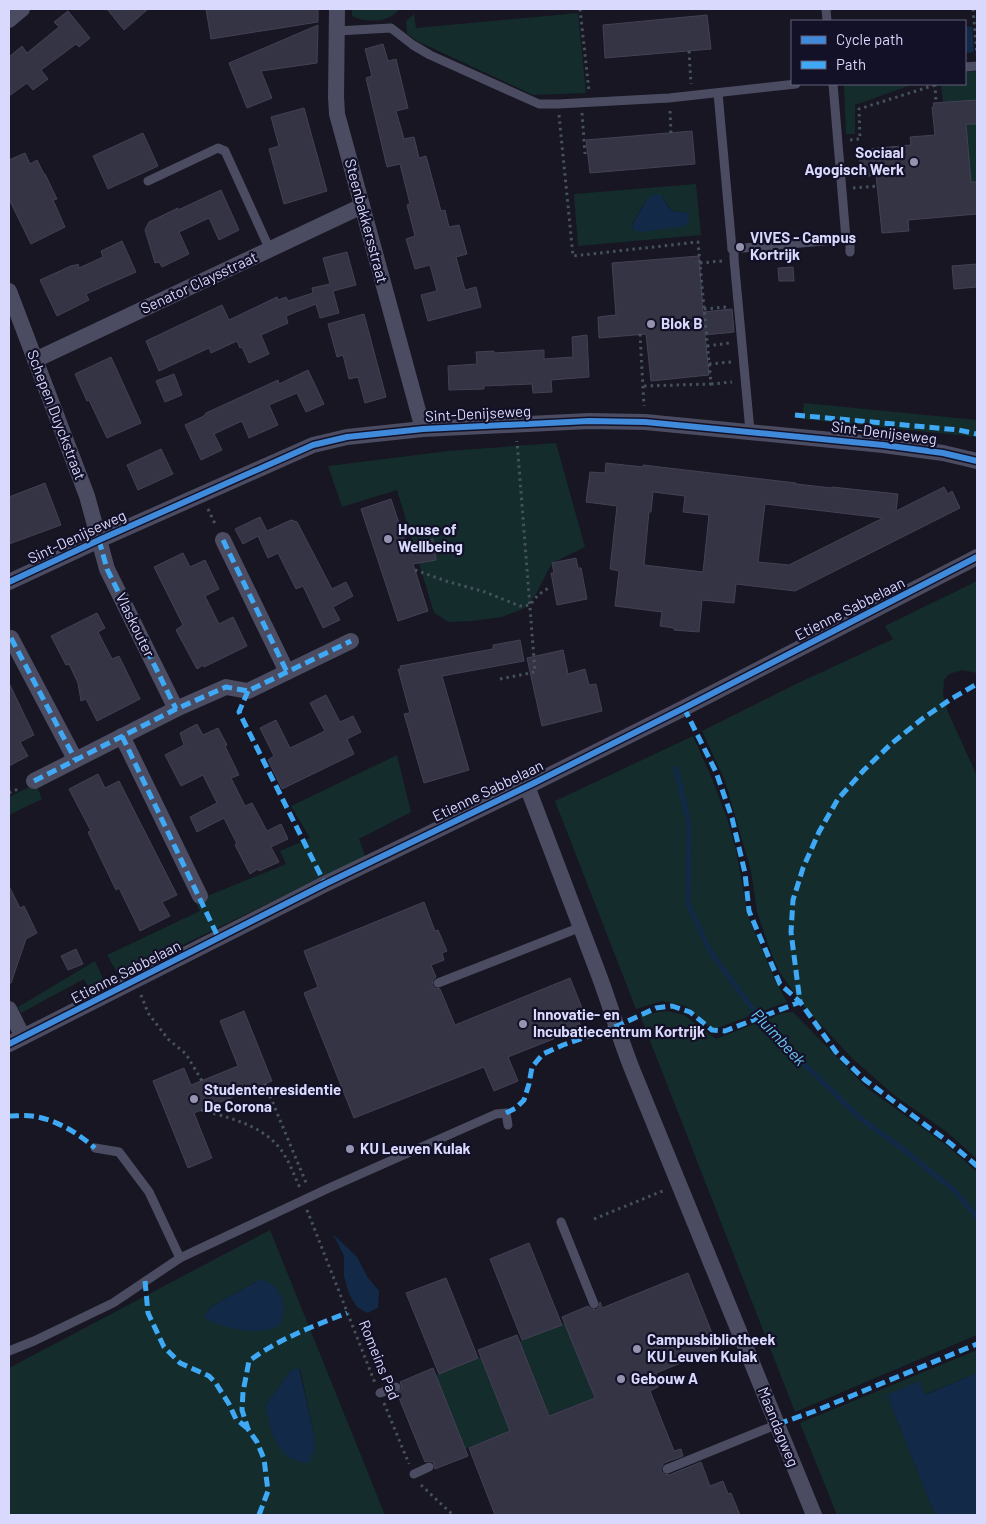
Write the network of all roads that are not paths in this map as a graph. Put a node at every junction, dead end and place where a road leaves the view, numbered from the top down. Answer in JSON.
{"nodes":[{"id":1,"x":22,"y":9,"type":"edge"},
{"id":2,"x":337,"y":9,"type":"edge"},
{"id":3,"x":9,"y":20,"type":"edge"},
{"id":4,"x":337,"y":31,"type":"junction"},
{"id":5,"x":791,"y":85,"type":"edge"},
{"id":6,"x":833,"y":85,"type":"edge"},
{"id":7,"x":718,"y":93,"type":"junction"},
{"id":8,"x":148,"y":180,"type":"dead end"},
{"id":9,"x":362,"y":206,"type":"junction"},
{"id":10,"x":846,"y":239,"type":"junction"},
{"id":11,"x":732,"y":249,"type":"junction"},
{"id":12,"x":270,"y":250,"type":"junction"},
{"id":13,"x":850,"y":252,"type":"dead end"},
{"id":14,"x":9,"y":291,"type":"edge"},
{"id":15,"x":35,"y":360,"type":"junction"},
{"id":16,"x":423,"y":429,"type":"junction"},
{"id":17,"x":750,"y":431,"type":"junction"},
{"id":18,"x":977,"y":461,"type":"edge"},
{"id":19,"x":99,"y":540,"type":"junction"},
{"id":20,"x":222,"y":540,"type":"road end"},
{"id":21,"x":977,"y":557,"type":"edge"},
{"id":22,"x":9,"y":582,"type":"edge"},
{"id":23,"x":12,"y":638,"type":"dead end"},
{"id":24,"x":351,"y":641,"type":"dead end"},
{"id":25,"x":287,"y":672,"type":"junction"},
{"id":26,"x":176,"y":709,"type":"junction"},
{"id":27,"x":122,"y":736,"type":"junction"},
{"id":28,"x":75,"y":759,"type":"junction"},
{"id":29,"x":34,"y":781,"type":"dead end"},
{"id":30,"x":527,"y":786,"type":"junction"},
{"id":31,"x":200,"y":896,"type":"dead end"},
{"id":32,"x":581,"y":927,"type":"junction"},
{"id":33,"x":438,"y":983,"type":"dead end"},
{"id":34,"x":9,"y":1009,"type":"edge"},
{"id":35,"x":16,"y":1041,"type":"edge"},
{"id":36,"x":508,"y":1125,"type":"dead end"},
{"id":37,"x":95,"y":1148,"type":"dead end"},
{"id":38,"x":561,"y":1222,"type":"dead end"},
{"id":39,"x":180,"y":1258,"type":"junction"},
{"id":40,"x":594,"y":1304,"type":"dead end"},
{"id":41,"x":9,"y":1351,"type":"edge"},
{"id":42,"x":396,"y":1387,"type":"dead end"},
{"id":43,"x":380,"y":1393,"type":"road end"},
{"id":44,"x":778,"y":1424,"type":"junction"},
{"id":45,"x":429,"y":1467,"type":"dead end"},
{"id":46,"x":667,"y":1469,"type":"dead end"},
{"id":47,"x":414,"y":1474,"type":"road end"},
{"id":48,"x":814,"y":1515,"type":"edge"}],
"edges":[{"from":1,"to":3,"type":"street"},
{"from":2,"to":4,"type":"street","name":"Steenbakkersstraat"},
{"from":4,"to":7,"type":"lane"},
{"from":4,"to":9,"type":"street","name":"Steenbakkersstraat"},
{"from":5,"to":7,"type":"lane"},
{"from":6,"to":10,"type":"lane"},
{"from":7,"to":11,"type":"lane"},
{"from":8,"to":12,"type":"lane"},
{"from":9,"to":12,"type":"street","name":"Senator Claysstraat"},
{"from":9,"to":16,"type":"street","name":"Steenbakkersstraat"},
{"from":10,"to":11,"type":"lane"},
{"from":10,"to":13,"type":"lane"},
{"from":11,"to":17,"type":"lane"},
{"from":12,"to":15,"type":"street","name":"Senator Claysstraat"},
{"from":14,"to":15,"type":"street","name":"Schepen Duyckstraat"},
{"from":15,"to":19,"type":"street","name":"Schepen Duyckstraat"},
{"from":16,"to":17,"type":"street","name":"Sint-Denijseweg"},
{"from":16,"to":19,"type":"street","name":"Sint-Denijseweg"},
{"from":17,"to":18,"type":"street","name":"Sint-Denijseweg"},
{"from":19,"to":22,"type":"street","name":"Sint-Denijseweg"},
{"from":19,"to":26,"type":"street","name":"Vlaskouter"},
{"from":20,"to":25,"type":"street"},
{"from":21,"to":30,"type":"street","name":"Etienne Sabbelaan"},
{"from":23,"to":28,"type":"street"},
{"from":24,"to":25,"type":"street"},
{"from":25,"to":26,"type":"street"},
{"from":26,"to":27,"type":"street"},
{"from":27,"to":28,"type":"street"},
{"from":27,"to":31,"type":"street"},
{"from":28,"to":29,"type":"street"},
{"from":30,"to":32,"type":"street","name":"Maandagweg"},
{"from":30,"to":35,"type":"street","name":"Etienne Sabbelaan"},
{"from":32,"to":33,"type":"lane"},
{"from":32,"to":44,"type":"street","name":"Maandagweg"},
{"from":34,"to":35,"type":"street","name":"Etienne Sabbelaan"},
{"from":36,"to":39,"type":"lane"},
{"from":37,"to":39,"type":"lane"},
{"from":38,"to":40,"type":"lane"},
{"from":39,"to":41,"type":"lane"},
{"from":42,"to":43,"type":"lane"},
{"from":44,"to":46,"type":"lane"},
{"from":44,"to":48,"type":"street","name":"Maandagweg"},
{"from":45,"to":47,"type":"lane"}]}
